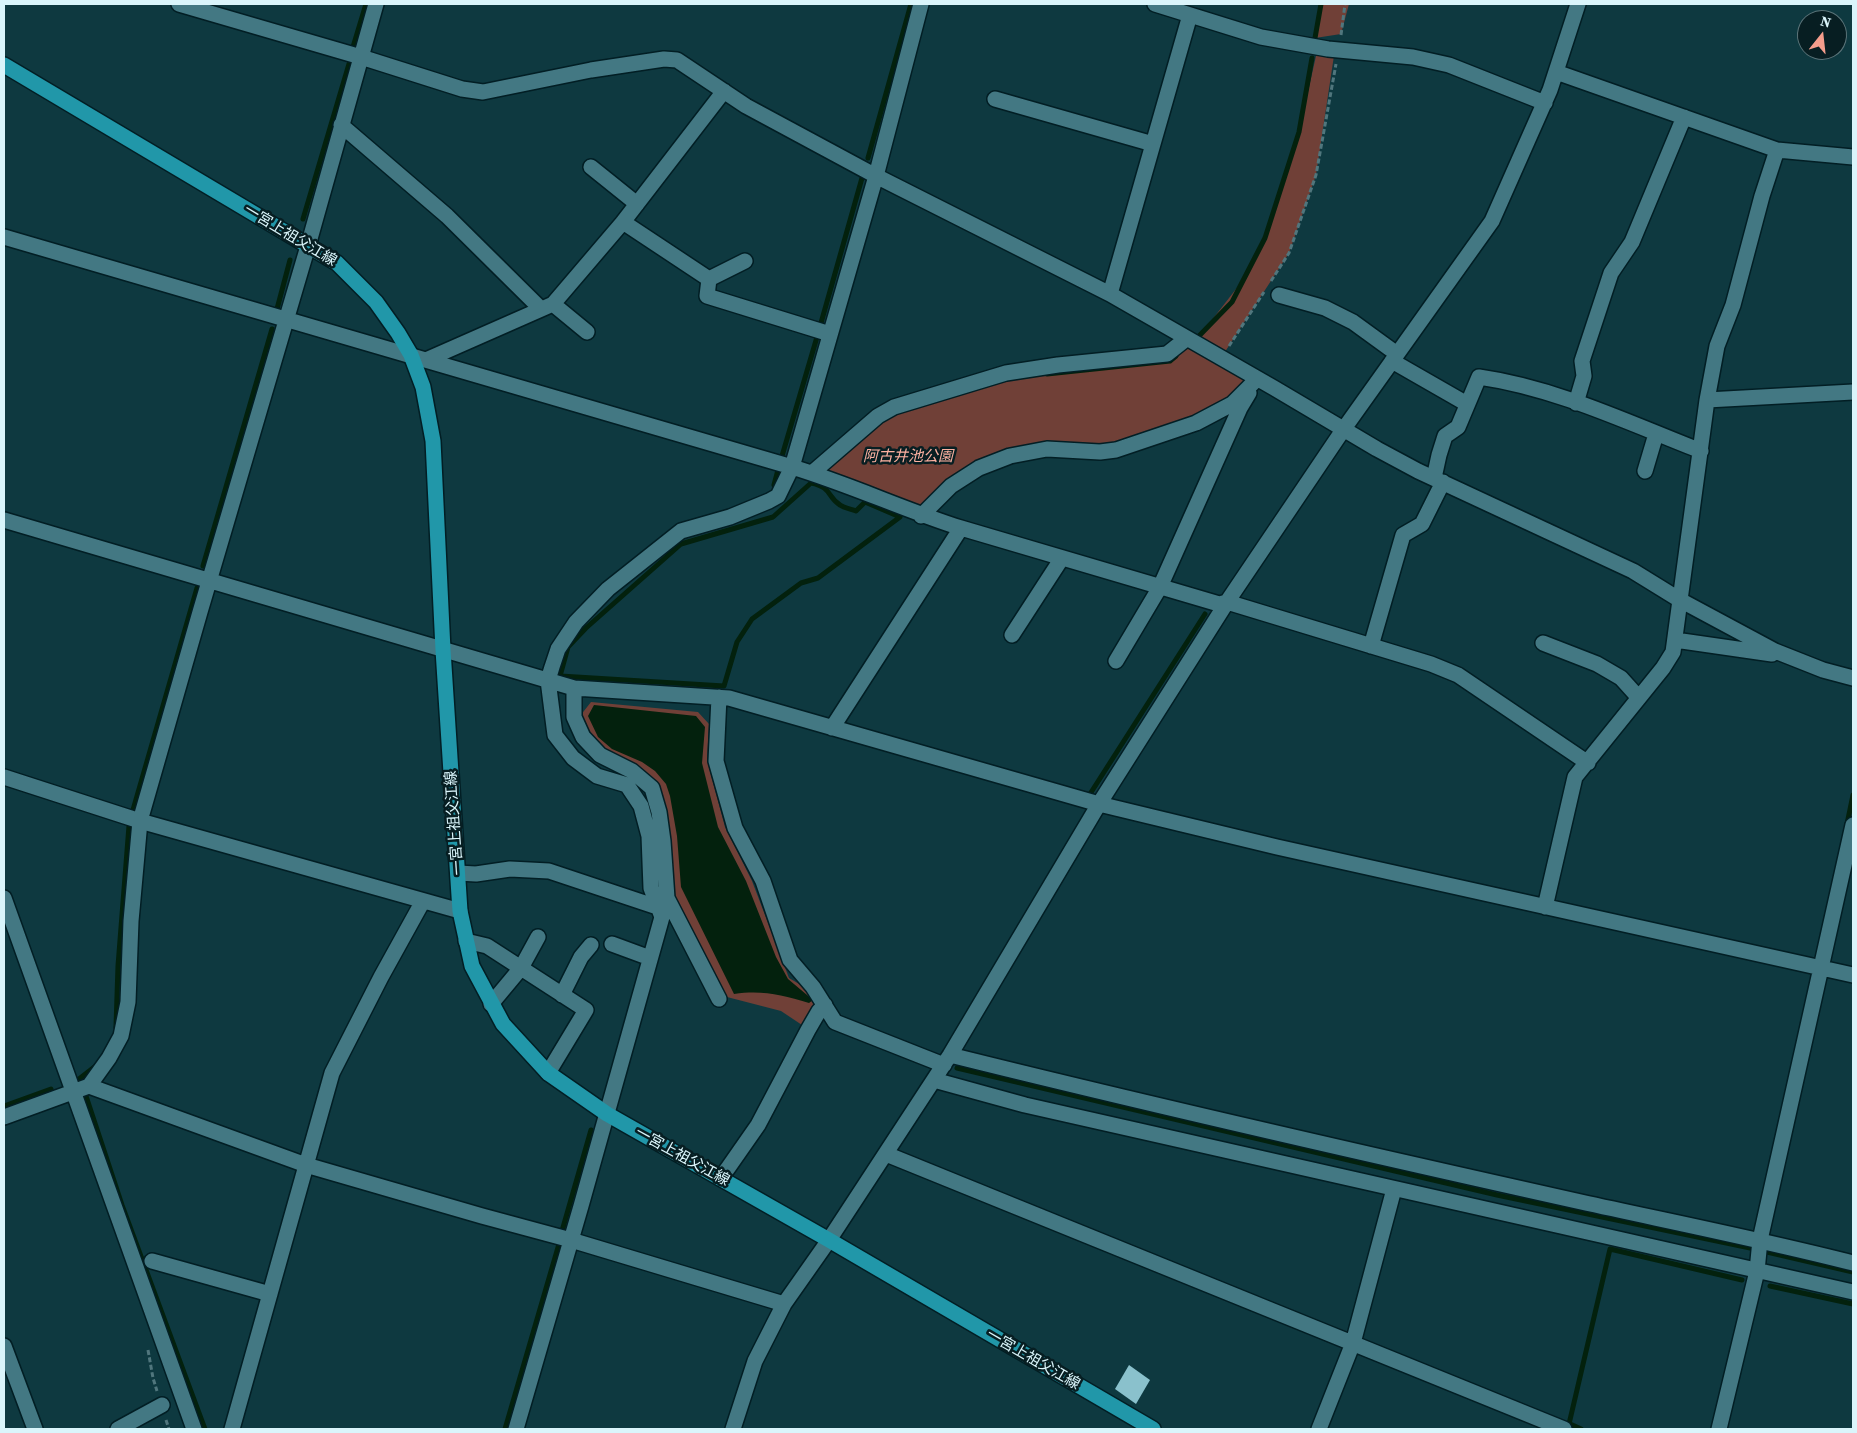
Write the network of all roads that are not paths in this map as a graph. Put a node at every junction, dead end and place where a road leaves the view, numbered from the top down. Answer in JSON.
{"nodes":[{"id":1,"x":179,"y":4,"type":"edge"},
{"id":2,"x":376,"y":4,"type":"edge"},
{"id":3,"x":921,"y":4,"type":"edge"},
{"id":4,"x":1155,"y":4,"type":"edge"},
{"id":5,"x":1578,"y":4,"type":"edge"},
{"id":6,"x":1190,"y":15,"type":"junction"},
{"id":7,"x":361,"y":57,"type":"junction"},
{"id":8,"x":4,"y":65,"type":"edge"},
{"id":9,"x":1556,"y":72,"type":"junction"},
{"id":10,"x":724,"y":91,"type":"junction"},
{"id":11,"x":995,"y":99,"type":"dead end"},
{"id":12,"x":1545,"y":103,"type":"junction"},
{"id":13,"x":1684,"y":118,"type":"junction"},
{"id":14,"x":341,"y":124,"type":"junction"},
{"id":15,"x":1153,"y":144,"type":"junction"},
{"id":16,"x":1777,"y":150,"type":"junction"},
{"id":17,"x":1853,"y":157,"type":"edge"},
{"id":18,"x":591,"y":167,"type":"dead end"},
{"id":19,"x":876,"y":176,"type":"junction"},
{"id":20,"x":637,"y":204,"type":"junction"},
{"id":21,"x":623,"y":222,"type":"junction"},
{"id":22,"x":4,"y":237,"type":"edge"},
{"id":23,"x":308,"y":246,"type":"junction"},
{"id":24,"x":745,"y":261,"type":"dead end"},
{"id":25,"x":708,"y":279,"type":"junction"},
{"id":26,"x":1271,"y":289,"type":"road end"},
{"id":27,"x":1110,"y":294,"type":"junction"},
{"id":28,"x":547,"y":307,"type":"junction"},
{"id":29,"x":286,"y":320,"type":"junction"},
{"id":30,"x":587,"y":332,"type":"dead end"},
{"id":31,"x":830,"y":334,"type":"junction"},
{"id":32,"x":1186,"y":339,"type":"junction"},
{"id":33,"x":411,"y":355,"type":"junction"},
{"id":34,"x":1394,"y":357,"type":"junction"},
{"id":35,"x":428,"y":360,"type":"junction"},
{"id":36,"x":1257,"y":379,"type":"junction"},
{"id":37,"x":1853,"y":392,"type":"edge"},
{"id":38,"x":1707,"y":400,"type":"junction"},
{"id":39,"x":1576,"y":403,"type":"junction"},
{"id":40,"x":1467,"y":404,"type":"junction"},
{"id":41,"x":1343,"y":430,"type":"junction"},
{"id":42,"x":1656,"y":434,"type":"junction"},
{"id":43,"x":1701,"y":451,"type":"junction"},
{"id":44,"x":792,"y":467,"type":"junction"},
{"id":45,"x":1645,"y":471,"type":"dead end"},
{"id":46,"x":812,"y":473,"type":"junction"},
{"id":47,"x":1439,"y":480,"type":"junction"},
{"id":48,"x":921,"y":516,"type":"junction"},
{"id":49,"x":4,"y":520,"type":"edge"},
{"id":50,"x":961,"y":528,"type":"junction"},
{"id":51,"x":1062,"y":558,"type":"junction"},
{"id":52,"x":209,"y":581,"type":"junction"},
{"id":53,"x":1160,"y":587,"type":"junction"},
{"id":54,"x":1680,"y":600,"type":"junction"},
{"id":55,"x":1227,"y":602,"type":"junction"},
{"id":56,"x":1012,"y":635,"type":"dead end"},
{"id":57,"x":1675,"y":640,"type":"junction"},
{"id":58,"x":1543,"y":643,"type":"dead end"},
{"id":59,"x":1371,"y":646,"type":"junction"},
{"id":60,"x":443,"y":650,"type":"junction"},
{"id":61,"x":1789,"y":657,"type":"junction"},
{"id":62,"x":1116,"y":661,"type":"dead end"},
{"id":63,"x":1853,"y":678,"type":"edge"},
{"id":64,"x":548,"y":680,"type":"junction"},
{"id":65,"x":574,"y":688,"type":"junction"},
{"id":66,"x":719,"y":697,"type":"junction"},
{"id":67,"x":1640,"y":698,"type":"junction"},
{"id":68,"x":832,"y":728,"type":"junction"},
{"id":69,"x":1588,"y":763,"type":"junction"},
{"id":70,"x":4,"y":777,"type":"edge"},
{"id":71,"x":1099,"y":804,"type":"junction"},
{"id":72,"x":140,"y":821,"type":"junction"},
{"id":73,"x":1853,"y":825,"type":"edge"},
{"id":74,"x":458,"y":874,"type":"junction"},
{"id":75,"x":4,"y":898,"type":"edge"},
{"id":76,"x":423,"y":901,"type":"junction"},
{"id":77,"x":658,"y":907,"type":"junction"},
{"id":78,"x":1545,"y":907,"type":"junction"},
{"id":79,"x":460,"y":911,"type":"junction"},
{"id":80,"x":673,"y":912,"type":"junction"},
{"id":81,"x":538,"y":937,"type":"dead end"},
{"id":82,"x":466,"y":941,"type":"junction"},
{"id":83,"x":612,"y":944,"type":"dead end"},
{"id":84,"x":591,"y":945,"type":"dead end"},
{"id":85,"x":650,"y":958,"type":"junction"},
{"id":86,"x":520,"y":968,"type":"junction"},
{"id":87,"x":1821,"y":968,"type":"junction"},
{"id":88,"x":1853,"y":975,"type":"edge"},
{"id":89,"x":562,"y":994,"type":"junction"},
{"id":90,"x":719,"y":998,"type":"dead end"},
{"id":91,"x":491,"y":1004,"type":"junction"},
{"id":92,"x":825,"y":1006,"type":"junction"},
{"id":93,"x":947,"y":1060,"type":"junction"},
{"id":94,"x":548,"y":1073,"type":"junction"},
{"id":95,"x":934,"y":1080,"type":"junction"},
{"id":96,"x":88,"y":1086,"type":"junction"},
{"id":97,"x":73,"y":1092,"type":"junction"},
{"id":98,"x":607,"y":1114,"type":"junction"},
{"id":99,"x":4,"y":1116,"type":"edge"},
{"id":100,"x":886,"y":1154,"type":"junction"},
{"id":101,"x":306,"y":1165,"type":"junction"},
{"id":102,"x":720,"y":1178,"type":"junction"},
{"id":103,"x":1394,"y":1189,"type":"junction"},
{"id":104,"x":571,"y":1240,"type":"junction"},
{"id":105,"x":830,"y":1240,"type":"junction"},
{"id":106,"x":1760,"y":1240,"type":"junction"},
{"id":107,"x":152,"y":1261,"type":"dead end"},
{"id":108,"x":1853,"y":1262,"type":"edge"},
{"id":109,"x":1757,"y":1271,"type":"junction"},
{"id":110,"x":1853,"y":1292,"type":"edge"},
{"id":111,"x":270,"y":1294,"type":"junction"},
{"id":112,"x":784,"y":1304,"type":"junction"},
{"id":113,"x":1353,"y":1343,"type":"junction"},
{"id":114,"x":4,"y":1346,"type":"edge"},
{"id":115,"x":162,"y":1405,"type":"dead end"},
{"id":116,"x":35,"y":1429,"type":"edge"},
{"id":117,"x":118,"y":1429,"type":"edge"},
{"id":118,"x":194,"y":1429,"type":"edge"},
{"id":119,"x":232,"y":1429,"type":"edge"},
{"id":120,"x":516,"y":1429,"type":"edge"},
{"id":121,"x":733,"y":1429,"type":"edge"},
{"id":122,"x":1153,"y":1429,"type":"edge"},
{"id":123,"x":1319,"y":1429,"type":"edge"},
{"id":124,"x":1564,"y":1429,"type":"edge"},
{"id":125,"x":1719,"y":1429,"type":"edge"}],
"edges":[{"from":1,"to":7,"type":"street"},
{"from":2,"to":7,"type":"street"},
{"from":3,"to":19,"type":"street"},
{"from":4,"to":6,"type":"street"},
{"from":5,"to":9,"type":"street"},
{"from":6,"to":12,"type":"street"},
{"from":6,"to":15,"type":"street"},
{"from":7,"to":10,"type":"street"},
{"from":7,"to":14,"type":"street"},
{"from":8,"to":23,"type":"main road","name":"一宮上祖父江線"},
{"from":9,"to":12,"type":"street"},
{"from":9,"to":13,"type":"street"},
{"from":10,"to":19,"type":"street"},
{"from":10,"to":20,"type":"street"},
{"from":11,"to":15,"type":"street"},
{"from":12,"to":34,"type":"street"},
{"from":13,"to":16,"type":"street"},
{"from":13,"to":39,"type":"street"},
{"from":14,"to":23,"type":"street"},
{"from":14,"to":28,"type":"street"},
{"from":15,"to":27,"type":"street"},
{"from":16,"to":17,"type":"street"},
{"from":16,"to":38,"type":"street"},
{"from":18,"to":20,"type":"street"},
{"from":19,"to":27,"type":"street"},
{"from":19,"to":31,"type":"street"},
{"from":20,"to":21,"type":"street"},
{"from":21,"to":25,"type":"street"},
{"from":21,"to":28,"type":"street"},
{"from":22,"to":29,"type":"street"},
{"from":23,"to":29,"type":"street"},
{"from":23,"to":33,"type":"main road","name":"一宮上祖父江線"},
{"from":24,"to":25,"type":"street"},
{"from":25,"to":31,"type":"street"},
{"from":26,"to":34,"type":"street"},
{"from":27,"to":32,"type":"street"},
{"from":28,"to":30,"type":"street"},
{"from":28,"to":35,"type":"street"},
{"from":29,"to":33,"type":"street"},
{"from":29,"to":52,"type":"street"},
{"from":31,"to":44,"type":"street"},
{"from":32,"to":36,"type":"street"},
{"from":32,"to":46,"type":"street"},
{"from":33,"to":35,"type":"street"},
{"from":33,"to":60,"type":"main road","name":"一宮上祖父江線"},
{"from":34,"to":40,"type":"street"},
{"from":34,"to":41,"type":"street"},
{"from":35,"to":44,"type":"street"},
{"from":36,"to":41,"type":"street"},
{"from":36,"to":48,"type":"street"},
{"from":36,"to":53,"type":"street"},
{"from":37,"to":38,"type":"street"},
{"from":38,"to":43,"type":"street"},
{"from":39,"to":40,"type":"street"},
{"from":39,"to":42,"type":"street"},
{"from":40,"to":47,"type":"street"},
{"from":41,"to":47,"type":"street"},
{"from":41,"to":55,"type":"street"},
{"from":42,"to":43,"type":"street"},
{"from":42,"to":45,"type":"street"},
{"from":43,"to":54,"type":"street"},
{"from":44,"to":46,"type":"street"},
{"from":44,"to":64,"type":"street"},
{"from":46,"to":48,"type":"street"},
{"from":47,"to":54,"type":"street"},
{"from":47,"to":59,"type":"street"},
{"from":48,"to":50,"type":"street"},
{"from":49,"to":52,"type":"street"},
{"from":50,"to":51,"type":"street"},
{"from":50,"to":68,"type":"street"},
{"from":51,"to":53,"type":"street"},
{"from":51,"to":56,"type":"street"},
{"from":52,"to":60,"type":"street"},
{"from":52,"to":72,"type":"street"},
{"from":53,"to":55,"type":"street"},
{"from":53,"to":62,"type":"street"},
{"from":54,"to":57,"type":"street"},
{"from":54,"to":61,"type":"street"},
{"from":55,"to":59,"type":"street"},
{"from":55,"to":71,"type":"street"},
{"from":57,"to":61,"type":"street"},
{"from":57,"to":67,"type":"street"},
{"from":58,"to":67,"type":"street"},
{"from":59,"to":69,"type":"street"},
{"from":60,"to":64,"type":"street"},
{"from":60,"to":74,"type":"main road","name":"一宮上祖父江線"},
{"from":61,"to":63,"type":"street"},
{"from":64,"to":65,"type":"street"},
{"from":64,"to":77,"type":"street"},
{"from":65,"to":66,"type":"street"},
{"from":65,"to":80,"type":"street"},
{"from":66,"to":68,"type":"street"},
{"from":66,"to":92,"type":"street"},
{"from":67,"to":69,"type":"street"},
{"from":68,"to":71,"type":"street"},
{"from":69,"to":78,"type":"street"},
{"from":70,"to":72,"type":"street"},
{"from":71,"to":78,"type":"street"},
{"from":71,"to":93,"type":"street"},
{"from":72,"to":76,"type":"street"},
{"from":72,"to":96,"type":"street"},
{"from":73,"to":87,"type":"street"},
{"from":74,"to":77,"type":"street"},
{"from":74,"to":79,"type":"main road","name":"一宮上祖父江線"},
{"from":75,"to":97,"type":"street"},
{"from":76,"to":79,"type":"street"},
{"from":76,"to":101,"type":"street"},
{"from":77,"to":80,"type":"street"},
{"from":77,"to":85,"type":"street"},
{"from":78,"to":87,"type":"street"},
{"from":79,"to":82,"type":"main road","name":"一宮上祖父江線"},
{"from":80,"to":90,"type":"street"},
{"from":81,"to":86,"type":"street"},
{"from":82,"to":86,"type":"street"},
{"from":82,"to":91,"type":"main road","name":"一宮上祖父江線"},
{"from":83,"to":85,"type":"street"},
{"from":84,"to":89,"type":"street"},
{"from":85,"to":98,"type":"street"},
{"from":86,"to":89,"type":"street"},
{"from":86,"to":91,"type":"street"},
{"from":87,"to":88,"type":"street"},
{"from":87,"to":106,"type":"street"},
{"from":89,"to":94,"type":"street"},
{"from":91,"to":94,"type":"main road","name":"一宮上祖父江線"},
{"from":92,"to":93,"type":"street"},
{"from":92,"to":102,"type":"street"},
{"from":93,"to":95,"type":"street"},
{"from":93,"to":106,"type":"street"},
{"from":94,"to":98,"type":"main road","name":"一宮上祖父江線"},
{"from":95,"to":100,"type":"street"},
{"from":95,"to":103,"type":"street"},
{"from":96,"to":97,"type":"street"},
{"from":96,"to":101,"type":"street"},
{"from":97,"to":99,"type":"street"},
{"from":97,"to":118,"type":"street"},
{"from":98,"to":102,"type":"main road","name":"一宮上祖父江線"},
{"from":98,"to":104,"type":"street"},
{"from":100,"to":105,"type":"street"},
{"from":100,"to":113,"type":"street"},
{"from":101,"to":104,"type":"street"},
{"from":101,"to":111,"type":"street"},
{"from":102,"to":105,"type":"main road","name":"一宮上祖父江線"},
{"from":103,"to":109,"type":"street"},
{"from":103,"to":113,"type":"street"},
{"from":104,"to":112,"type":"street"},
{"from":104,"to":120,"type":"street"},
{"from":105,"to":112,"type":"street"},
{"from":105,"to":122,"type":"main road","name":"一宮上祖父江線"},
{"from":106,"to":108,"type":"street"},
{"from":106,"to":109,"type":"street"},
{"from":107,"to":111,"type":"street"},
{"from":109,"to":110,"type":"street"},
{"from":109,"to":125,"type":"street"},
{"from":111,"to":119,"type":"street"},
{"from":112,"to":121,"type":"street"},
{"from":113,"to":123,"type":"street"},
{"from":113,"to":124,"type":"street"},
{"from":114,"to":116,"type":"street"},
{"from":115,"to":117,"type":"street"}]}
